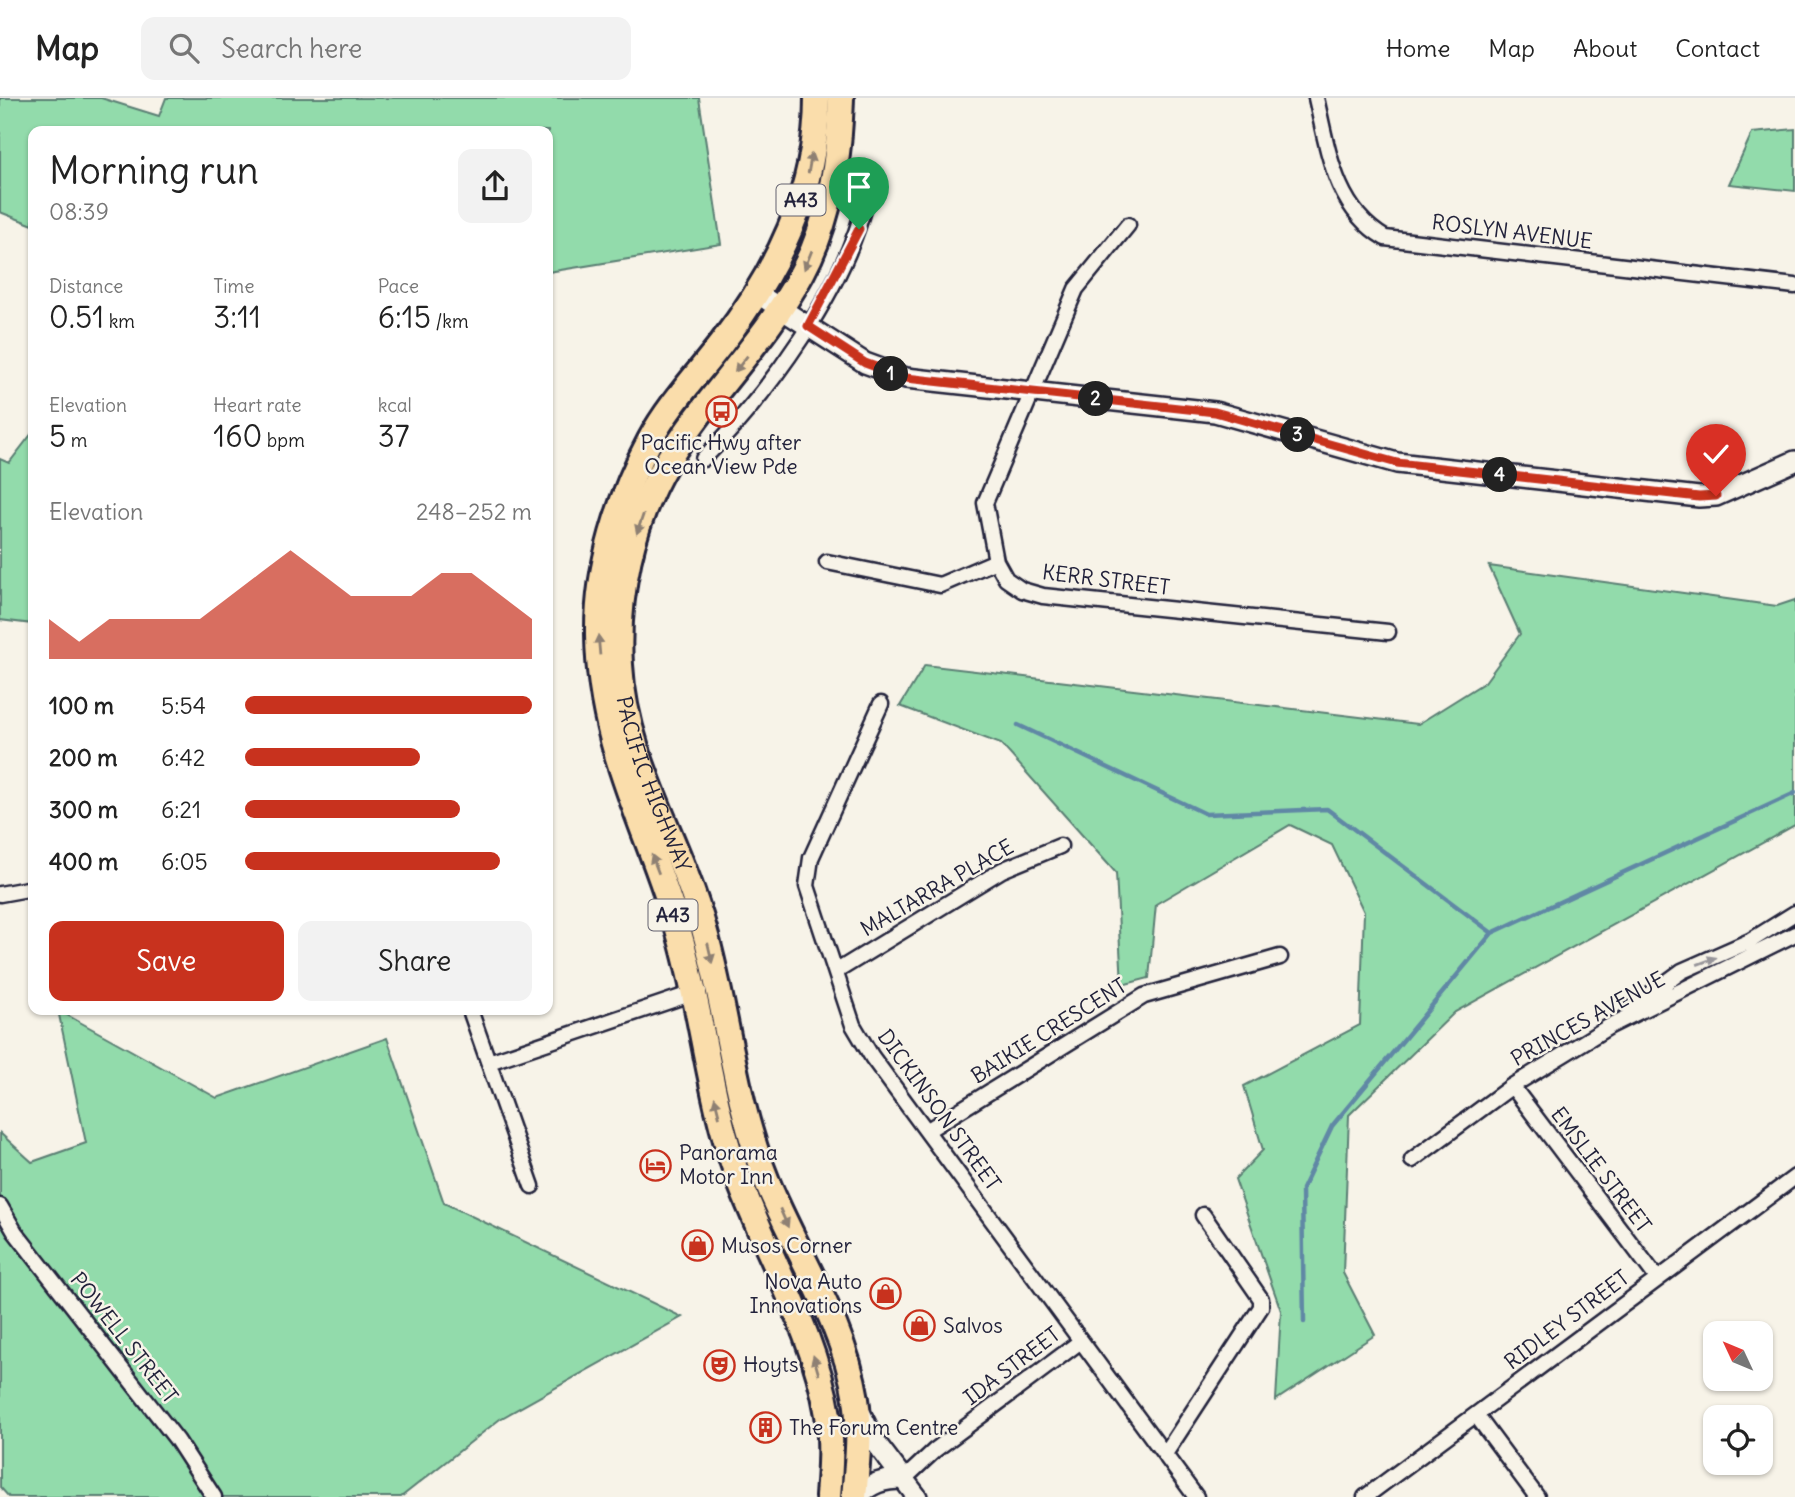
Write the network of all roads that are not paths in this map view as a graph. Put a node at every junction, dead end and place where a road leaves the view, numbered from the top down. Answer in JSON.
{"nodes":[{"id":1,"x":817,"y":98,"type":"edge"},
{"id":2,"x":841,"y":98,"type":"edge"},
{"id":3,"x":1316,"y":98,"type":"edge"},
{"id":4,"x":866,"y":198,"type":"dead end"},
{"id":5,"x":1128,"y":225,"type":"dead end"},
{"id":6,"x":1795,"y":286,"type":"edge"},
{"id":7,"x":758,"y":294,"type":"junction"},
{"id":8,"x":782,"y":309,"type":"junction"},
{"id":9,"x":808,"y":326,"type":"junction"},
{"id":10,"x":1032,"y":392,"type":"junction"},
{"id":11,"x":703,"y":459,"type":"dead end"},
{"id":12,"x":1795,"y":461,"type":"edge"},
{"id":13,"x":996,"y":561,"type":"junction"},
{"id":14,"x":827,"y":562,"type":"dead end"},
{"id":15,"x":1388,"y":632,"type":"dead end"},
{"id":16,"x":881,"y":705,"type":"dead end"},
{"id":17,"x":1060,"y":846,"type":"dead end"},
{"id":18,"x":28,"y":889,"type":"edge"},
{"id":19,"x":0,"y":894,"type":"edge"},
{"id":20,"x":1795,"y":913,"type":"edge"},
{"id":21,"x":1795,"y":934,"type":"edge"},
{"id":22,"x":1279,"y":957,"type":"dead end"},
{"id":23,"x":837,"y":971,"type":"junction"},
{"id":24,"x":717,"y":985,"type":"junction"},
{"id":25,"x":693,"y":993,"type":"junction"},
{"id":26,"x":472,"y":1015,"type":"edge"},
{"id":27,"x":1610,"y":1026,"type":"junction"},
{"id":28,"x":489,"y":1062,"type":"junction"},
{"id":29,"x":1512,"y":1086,"type":"junction"},
{"id":30,"x":928,"y":1130,"type":"junction"},
{"id":31,"x":1412,"y":1160,"type":"dead end"},
{"id":32,"x":1795,"y":1177,"type":"edge"},
{"id":33,"x":532,"y":1186,"type":"dead end"},
{"id":34,"x":0,"y":1206,"type":"edge"},
{"id":35,"x":1203,"y":1215,"type":"dead end"},
{"id":36,"x":1657,"y":1279,"type":"junction"},
{"id":37,"x":1081,"y":1341,"type":"junction"},
{"id":38,"x":857,"y":1406,"type":"junction"},
{"id":39,"x":1476,"y":1415,"type":"junction"},
{"id":40,"x":1164,"y":1454,"type":"junction"},
{"id":41,"x":904,"y":1479,"type":"junction"},
{"id":42,"x":214,"y":1497,"type":"edge"},
{"id":43,"x":828,"y":1497,"type":"edge"},
{"id":44,"x":855,"y":1497,"type":"edge"},
{"id":45,"x":917,"y":1497,"type":"edge"},
{"id":46,"x":1196,"y":1497,"type":"edge"},
{"id":47,"x":1365,"y":1497,"type":"edge"},
{"id":48,"x":1536,"y":1497,"type":"edge"}],
"edges":[{"from":7,"to":1,"type":"highway","name":"PACIFIC HIGHWAY","number":"A43","one_way":true},
{"from":2,"to":8,"type":"highway","name":"PACIFIC HIGHWAY","number":"A43","one_way":true},
{"from":3,"to":6,"type":"street","name":"ROSLYN AVENUE"},
{"from":4,"to":9,"type":"street"},
{"from":5,"to":10,"type":"street","name":"KERR STREET"},
{"from":7,"to":8,"type":"street"},
{"from":25,"to":7,"type":"highway","name":"PACIFIC HIGHWAY","number":"A43","one_way":true},
{"from":8,"to":9,"type":"street"},
{"from":8,"to":24,"type":"highway","name":"PACIFIC HIGHWAY","number":"A43","one_way":true},
{"from":9,"to":10,"type":"street"},
{"from":9,"to":11,"type":"street"},
{"from":10,"to":12,"type":"street"},
{"from":10,"to":13,"type":"street","name":"KERR STREET"},
{"from":13,"to":14,"type":"street"},
{"from":13,"to":15,"type":"street","name":"KERR STREET"},
{"from":16,"to":23,"type":"street","name":"DICKINSON STREET"},
{"from":17,"to":23,"type":"street","name":"MALTARRA PLACE"},
{"from":18,"to":19,"type":"street"},
{"from":27,"to":20,"type":"street","one_way":true},
{"from":21,"to":27,"type":"street","name":"PRINCES AVENUE"},
{"from":22,"to":30,"type":"street","name":"BAIKIE CRESCENT"},
{"from":23,"to":30,"type":"street","name":"DICKINSON STREET"},
{"from":24,"to":25,"type":"street"},
{"from":24,"to":38,"type":"highway","name":"PACIFIC HIGHWAY","number":"A43","one_way":true},
{"from":25,"to":28,"type":"street"},
{"from":43,"to":25,"type":"highway","name":"PACIFIC HIGHWAY","number":"A43","one_way":true},
{"from":26,"to":28,"type":"street"},
{"from":27,"to":29,"type":"street","name":"PRINCES AVENUE"},
{"from":28,"to":33,"type":"street"},
{"from":29,"to":31,"type":"street","name":"PRINCES AVENUE"},
{"from":29,"to":36,"type":"street","name":"EMSLIE STREET"},
{"from":30,"to":37,"type":"street","name":"DICKINSON STREET"},
{"from":32,"to":36,"type":"street","name":"RIDLEY STREET"},
{"from":34,"to":42,"type":"street","name":"POWELL STREET"},
{"from":35,"to":40,"type":"street"},
{"from":36,"to":39,"type":"street","name":"RIDLEY STREET"},
{"from":37,"to":40,"type":"street","name":"DICKINSON STREET"},
{"from":37,"to":41,"type":"street","name":"IDA STREET"},
{"from":38,"to":41,"type":"street"},
{"from":38,"to":44,"type":"highway","name":"PACIFIC HIGHWAY","number":"A43"},
{"from":39,"to":47,"type":"street","name":"RIDLEY STREET"},
{"from":39,"to":48,"type":"street"},
{"from":40,"to":46,"type":"street","name":"DICKINSON STREET"},
{"from":41,"to":44,"type":"street"},
{"from":41,"to":45,"type":"street"}]}
